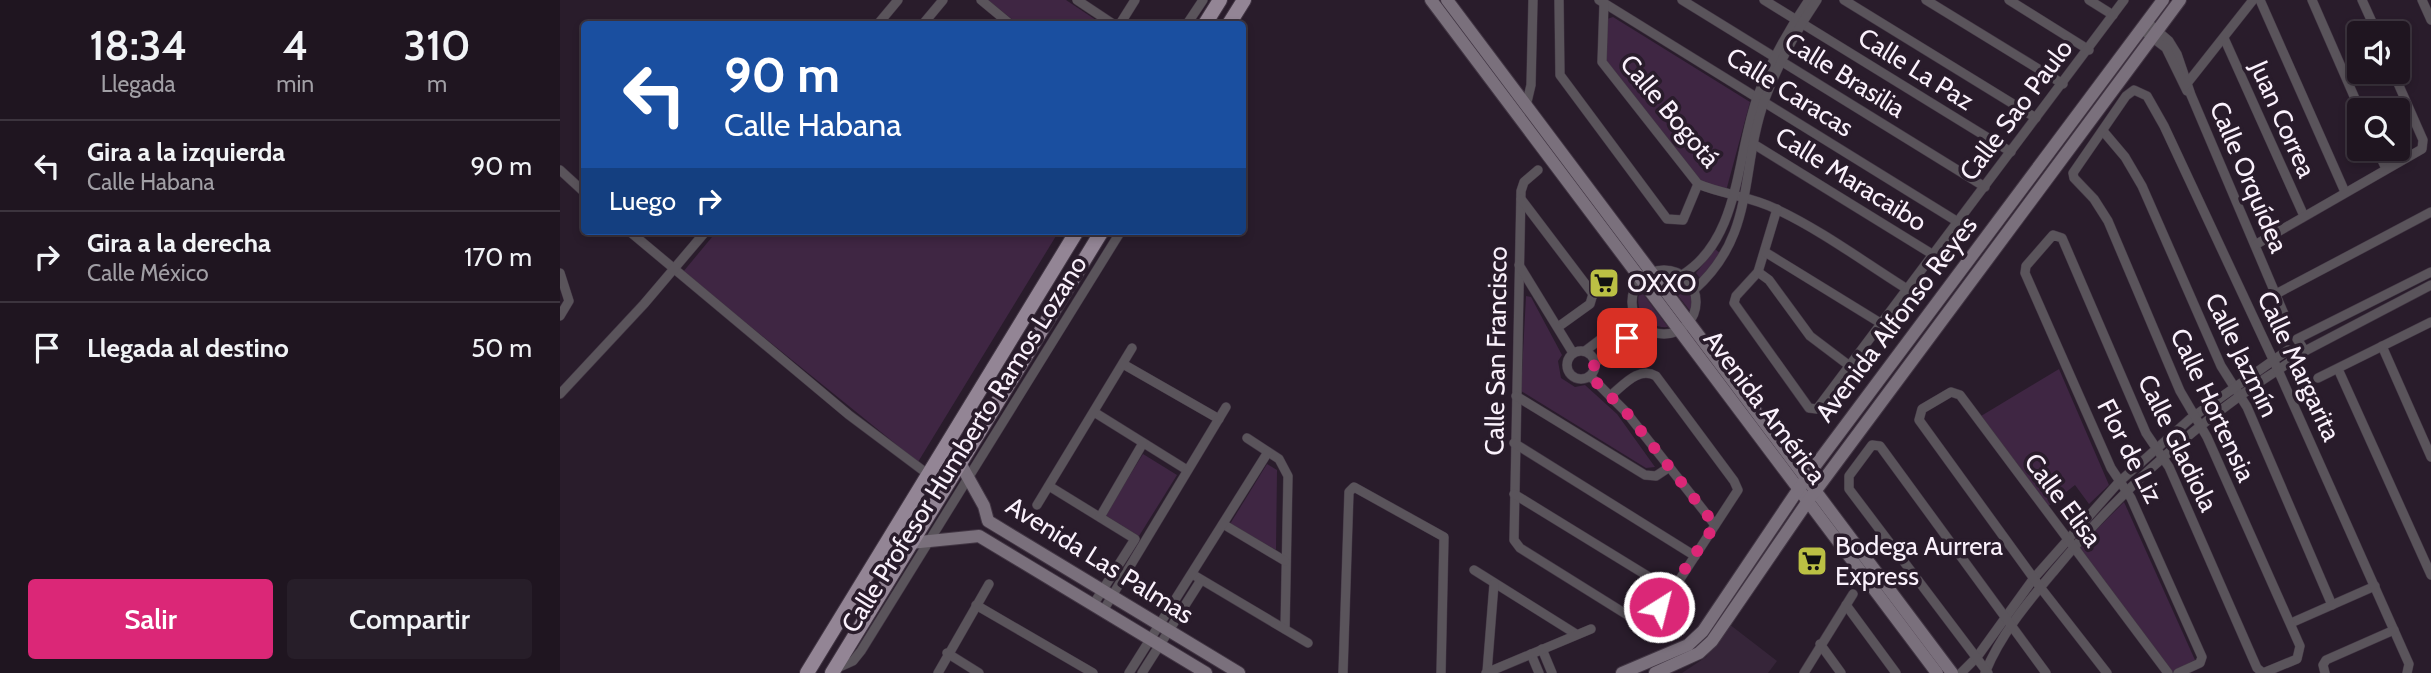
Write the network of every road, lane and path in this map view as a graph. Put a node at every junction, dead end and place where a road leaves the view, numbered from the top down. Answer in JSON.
{"nodes":[{"id":1,"x":898,"y":0,"type":"edge"},
{"id":2,"x":943,"y":0,"type":"edge"},
{"id":3,"x":981,"y":0,"type":"edge"},
{"id":4,"x":1077,"y":0,"type":"edge"},
{"id":5,"x":1135,"y":0,"type":"edge"},
{"id":6,"x":1203,"y":0,"type":"edge"},
{"id":7,"x":1220,"y":0,"type":"edge"},
{"id":8,"x":1244,"y":0,"type":"edge"},
{"id":9,"x":1431,"y":0,"type":"edge"},
{"id":10,"x":1447,"y":0,"type":"edge"},
{"id":11,"x":1533,"y":0,"type":"edge"},
{"id":12,"x":1559,"y":0,"type":"edge"},
{"id":13,"x":1682,"y":0,"type":"edge"},
{"id":14,"x":1764,"y":0,"type":"edge"},
{"id":15,"x":1809,"y":0,"type":"edge"},
{"id":16,"x":1817,"y":0,"type":"edge"},
{"id":17,"x":1844,"y":0,"type":"edge"},
{"id":18,"x":1926,"y":0,"type":"edge"},
{"id":19,"x":2008,"y":0,"type":"edge"},
{"id":20,"x":2089,"y":0,"type":"edge"},
{"id":21,"x":2124,"y":0,"type":"edge"},
{"id":22,"x":2163,"y":0,"type":"edge"},
{"id":23,"x":2180,"y":0,"type":"edge"},
{"id":24,"x":2253,"y":0,"type":"edge"},
{"id":25,"x":2260,"y":0,"type":"edge"},
{"id":26,"x":2312,"y":0,"type":"edge"},
{"id":27,"x":2362,"y":0,"type":"edge"},
{"id":28,"x":2422,"y":0,"type":"edge"},
{"id":29,"x":1601,"y":1,"type":"edge"},
{"id":30,"x":2113,"y":15,"type":"junction"},
{"id":31,"x":2431,"y":20,"type":"edge"},
{"id":32,"x":880,"y":21,"type":"edge"},
{"id":33,"x":929,"y":21,"type":"edge"},
{"id":34,"x":1006,"y":21,"type":"edge"},
{"id":35,"x":1108,"y":21,"type":"edge"},
{"id":36,"x":1122,"y":21,"type":"edge"},
{"id":37,"x":1189,"y":21,"type":"edge"},
{"id":38,"x":1207,"y":21,"type":"edge"},
{"id":39,"x":1231,"y":21,"type":"edge"},
{"id":40,"x":1799,"y":21,"type":"junction"},
{"id":41,"x":2372,"y":21,"type":"edge"},
{"id":42,"x":2149,"y":29,"type":"junction"},
{"id":43,"x":2224,"y":38,"type":"junction"},
{"id":44,"x":2088,"y":50,"type":"junction"},
{"id":45,"x":1779,"y":59,"type":"junction"},
{"id":46,"x":2063,"y":84,"type":"junction"},
{"id":47,"x":2398,"y":84,"type":"edge"},
{"id":48,"x":2188,"y":88,"type":"junction"},
{"id":49,"x":2355,"y":98,"type":"edge"},
{"id":50,"x":1761,"y":99,"type":"junction"},
{"id":51,"x":1526,"y":106,"type":"junction"},
{"id":52,"x":2036,"y":118,"type":"junction"},
{"id":53,"x":1530,"y":121,"type":"junction"},
{"id":54,"x":2103,"y":131,"type":"junction"},
{"id":55,"x":1751,"y":143,"type":"junction"},
{"id":56,"x":2011,"y":152,"type":"junction"},
{"id":57,"x":2382,"y":161,"type":"edge"},
{"id":58,"x":2386,"y":169,"type":"junction"},
{"id":59,"x":560,"y":170,"type":"edge"},
{"id":60,"x":1538,"y":170,"type":"dead end"},
{"id":61,"x":1698,"y":184,"type":"junction"},
{"id":62,"x":1985,"y":187,"type":"junction"},
{"id":63,"x":581,"y":189,"type":"edge"},
{"id":64,"x":2345,"y":192,"type":"junction"},
{"id":65,"x":1732,"y":195,"type":"junction"},
{"id":66,"x":1744,"y":196,"type":"junction"},
{"id":67,"x":1521,"y":199,"type":"junction"},
{"id":68,"x":1777,"y":209,"type":"junction"},
{"id":69,"x":2431,"y":212,"type":"edge"},
{"id":70,"x":2304,"y":216,"type":"junction"},
{"id":71,"x":1958,"y":222,"type":"junction"},
{"id":72,"x":633,"y":235,"type":"edge"},
{"id":73,"x":703,"y":235,"type":"edge"},
{"id":74,"x":1067,"y":235,"type":"edge"},
{"id":75,"x":1074,"y":235,"type":"edge"},
{"id":76,"x":1100,"y":235,"type":"edge"},
{"id":77,"x":1118,"y":235,"type":"edge"},
{"id":78,"x":2053,"y":235,"type":"joint"},
{"id":79,"x":1717,"y":239,"type":"junction"},
{"id":80,"x":1731,"y":244,"type":"junction"},
{"id":81,"x":2255,"y":245,"type":"junction"},
{"id":82,"x":1066,"y":248,"type":"junction"},
{"id":83,"x":1765,"y":252,"type":"junction"},
{"id":84,"x":1932,"y":254,"type":"junction"},
{"id":85,"x":1519,"y":265,"type":"junction"},
{"id":86,"x":673,"y":271,"type":"junction"},
{"id":87,"x":1758,"y":272,"type":"junction"},
{"id":88,"x":2431,"y":272,"type":"edge"},
{"id":89,"x":560,"y":273,"type":"edge"},
{"id":90,"x":1682,"y":275,"type":"junction"},
{"id":91,"x":1646,"y":276,"type":"junction"},
{"id":92,"x":2431,"y":285,"type":"edge"},
{"id":93,"x":1907,"y":289,"type":"junction"},
{"id":94,"x":1694,"y":290,"type":"junction"},
{"id":95,"x":2276,"y":294,"type":"junction"},
{"id":96,"x":1634,"y":314,"type":"junction"},
{"id":97,"x":2284,"y":314,"type":"dead end"},
{"id":98,"x":560,"y":316,"type":"edge"},
{"id":99,"x":1882,"y":324,"type":"junction"},
{"id":100,"x":2430,"y":324,"type":"edge"},
{"id":101,"x":1642,"y":326,"type":"junction"},
{"id":102,"x":1558,"y":327,"type":"junction"},
{"id":103,"x":1618,"y":327,"type":"junction"},
{"id":104,"x":1684,"y":327,"type":"junction"},
{"id":105,"x":1627,"y":338,"type":"junction"},
{"id":106,"x":2382,"y":346,"type":"junction"},
{"id":107,"x":1132,"y":348,"type":"dead end"},
{"id":108,"x":2288,"y":350,"type":"dead end"},
{"id":109,"x":1585,"y":351,"type":"junction"},
{"id":110,"x":1573,"y":353,"type":"junction"},
{"id":111,"x":2295,"y":359,"type":"dead end"},
{"id":112,"x":2274,"y":360,"type":"junction"},
{"id":113,"x":1595,"y":363,"type":"junction"},
{"id":114,"x":1123,"y":364,"type":"junction"},
{"id":115,"x":1851,"y":367,"type":"junction"},
{"id":116,"x":1026,"y":369,"type":"junction"},
{"id":117,"x":2338,"y":369,"type":"junction"},
{"id":118,"x":2278,"y":370,"type":"junction"},
{"id":119,"x":1590,"y":376,"type":"junction"},
{"id":120,"x":2318,"y":378,"type":"dead end"},
{"id":121,"x":983,"y":386,"type":"junction"},
{"id":122,"x":2238,"y":392,"type":"junction"},
{"id":123,"x":560,"y":394,"type":"edge"},
{"id":124,"x":1516,"y":396,"type":"junction"},
{"id":125,"x":1610,"y":396,"type":"junction"},
{"id":126,"x":1226,"y":407,"type":"dead end"},
{"id":127,"x":1094,"y":412,"type":"junction"},
{"id":128,"x":1219,"y":419,"type":"junction"},
{"id":129,"x":2197,"y":420,"type":"junction"},
{"id":130,"x":1247,"y":438,"type":"dead end"},
{"id":131,"x":1143,"y":443,"type":"junction"},
{"id":132,"x":1514,"y":443,"type":"junction"},
{"id":133,"x":2156,"y":447,"type":"junction"},
{"id":134,"x":1268,"y":452,"type":"junction"},
{"id":135,"x":2163,"y":457,"type":"junction"},
{"id":136,"x":2431,"y":457,"type":"edge"},
{"id":137,"x":963,"y":459,"type":"junction"},
{"id":138,"x":1668,"y":468,"type":"junction"},
{"id":139,"x":1187,"y":470,"type":"junction"},
{"id":140,"x":929,"y":475,"type":"junction"},
{"id":141,"x":969,"y":476,"type":"junction"},
{"id":142,"x":1806,"y":478,"type":"junction"},
{"id":143,"x":2119,"y":482,"type":"junction"},
{"id":144,"x":1049,"y":486,"type":"junction"},
{"id":145,"x":1798,"y":489,"type":"junction"},
{"id":146,"x":2126,"y":490,"type":"junction"},
{"id":147,"x":1514,"y":494,"type":"junction"},
{"id":148,"x":1812,"y":496,"type":"junction"},
{"id":149,"x":1037,"y":505,"type":"dead end"},
{"id":150,"x":1100,"y":517,"type":"junction"},
{"id":151,"x":988,"y":521,"type":"junction"},
{"id":152,"x":1223,"y":524,"type":"junction"},
{"id":153,"x":1715,"y":525,"type":"junction"},
{"id":154,"x":979,"y":536,"type":"junction"},
{"id":155,"x":2066,"y":540,"type":"junction"},
{"id":156,"x":928,"y":543,"type":"junction"},
{"id":157,"x":910,"y":544,"type":"junction"},
{"id":158,"x":2073,"y":548,"type":"junction"},
{"id":159,"x":1695,"y":556,"type":"junction"},
{"id":160,"x":1285,"y":561,"type":"junction"},
{"id":161,"x":1474,"y":570,"type":"dead end"},
{"id":162,"x":2431,"y":575,"type":"edge"},
{"id":163,"x":1196,"y":577,"type":"junction"},
{"id":164,"x":2034,"y":578,"type":"junction"},
{"id":165,"x":989,"y":584,"type":"dead end"},
{"id":166,"x":1494,"y":584,"type":"junction"},
{"id":167,"x":2375,"y":586,"type":"junction"},
{"id":168,"x":2040,"y":587,"type":"junction"},
{"id":169,"x":1672,"y":591,"type":"junction"},
{"id":170,"x":1107,"y":594,"type":"junction"},
{"id":171,"x":1853,"y":594,"type":"dead end"},
{"id":172,"x":1846,"y":605,"type":"junction"},
{"id":173,"x":2332,"y":605,"type":"junction"},
{"id":174,"x":976,"y":606,"type":"junction"},
{"id":175,"x":1098,"y":608,"type":"junction"},
{"id":176,"x":2008,"y":622,"type":"junction"},
{"id":177,"x":2291,"y":623,"type":"junction"},
{"id":178,"x":1165,"y":629,"type":"junction"},
{"id":179,"x":1285,"y":629,"type":"junction"},
{"id":180,"x":1591,"y":629,"type":"dead end"},
{"id":181,"x":2394,"y":630,"type":"junction"},
{"id":182,"x":1576,"y":635,"type":"junction"},
{"id":183,"x":1156,"y":643,"type":"junction"},
{"id":184,"x":1308,"y":643,"type":"dead end"},
{"id":185,"x":1820,"y":644,"type":"junction"},
{"id":186,"x":1542,"y":649,"type":"junction"},
{"id":187,"x":947,"y":653,"type":"junction"},
{"id":188,"x":1531,"y":654,"type":"junction"},
{"id":189,"x":1977,"y":657,"type":"junction"},
{"id":190,"x":817,"y":658,"type":"junction"},
{"id":191,"x":2297,"y":659,"type":"joint"},
{"id":192,"x":1656,"y":668,"type":"edge"},
{"id":193,"x":2324,"y":669,"type":"edge"},
{"id":194,"x":833,"y":671,"type":"edge"},
{"id":195,"x":1986,"y":672,"type":"edge"},
{"id":196,"x":2408,"y":672,"type":"edge"},
{"id":197,"x":807,"y":673,"type":"edge"},
{"id":198,"x":938,"y":673,"type":"edge"},
{"id":199,"x":979,"y":673,"type":"edge"},
{"id":200,"x":1093,"y":673,"type":"edge"},
{"id":201,"x":1129,"y":673,"type":"edge"},
{"id":202,"x":1143,"y":673,"type":"edge"},
{"id":203,"x":1206,"y":673,"type":"edge"},
{"id":204,"x":1239,"y":673,"type":"edge"},
{"id":205,"x":1343,"y":673,"type":"edge"},
{"id":206,"x":1441,"y":673,"type":"edge"},
{"id":207,"x":1486,"y":673,"type":"edge"},
{"id":208,"x":1539,"y":673,"type":"edge"},
{"id":209,"x":1552,"y":673,"type":"edge"},
{"id":210,"x":1622,"y":673,"type":"edge"},
{"id":211,"x":1804,"y":673,"type":"edge"},
{"id":212,"x":1841,"y":673,"type":"edge"},
{"id":213,"x":1896,"y":673,"type":"edge"},
{"id":214,"x":1937,"y":673,"type":"edge"},
{"id":215,"x":1952,"y":673,"type":"edge"},
{"id":216,"x":1961,"y":673,"type":"edge"},
{"id":217,"x":2046,"y":673,"type":"edge"},
{"id":218,"x":2107,"y":673,"type":"edge"},
{"id":219,"x":2168,"y":673,"type":"edge"},
{"id":220,"x":2178,"y":673,"type":"edge"},
{"id":221,"x":2263,"y":673,"type":"edge"}],
"edges":[{"from":1,"to":32,"type":"street"},
{"from":2,"to":33,"type":"street"},
{"from":3,"to":34,"type":"street"},
{"from":4,"to":35,"type":"street"},
{"from":5,"to":36,"type":"street"},
{"from":6,"to":37,"type":"street"},
{"from":7,"to":38,"type":"main road"},
{"from":8,"to":39,"type":"main road"},
{"from":9,"to":53,"type":"street","name":"Avenida América"},
{"from":10,"to":51,"type":"street","name":"Avenida América"},
{"from":11,"to":51,"type":"street"},
{"from":12,"to":61,"type":"street"},
{"from":13,"to":45,"type":"street","name":"Calle Brasilia"},
{"from":14,"to":40,"type":"street","name":"Calle La Paz"},
{"from":15,"to":40,"type":"street"},
{"from":16,"to":40,"type":"street"},
{"from":17,"to":52,"type":"street"},
{"from":18,"to":46,"type":"street"},
{"from":19,"to":44,"type":"street"},
{"from":20,"to":30,"type":"street"},
{"from":21,"to":30,"type":"street","name":"Calle Sao Paulo"},
{"from":22,"to":42,"type":"street","name":"Avenida Alfonso Reyes"},
{"from":23,"to":42,"type":"street","name":"Avenida Alfonso Reyes"},
{"from":24,"to":43,"type":"street"},
{"from":25,"to":64,"type":"street"},
{"from":26,"to":49,"type":"street"},
{"from":27,"to":41,"type":"street"},
{"from":28,"to":31,"type":"street"},
{"from":29,"to":50,"type":"street","name":"Calle Caracas"},
{"from":29,"to":61,"type":"street","name":"Calle Bogotá"},
{"from":30,"to":44,"type":"street","name":"Calle Sao Paulo"},
{"from":40,"to":45,"type":"street"},
{"from":40,"to":56,"type":"street","name":"Calle La Paz"},
{"from":42,"to":48,"type":"street","name":"Calle Orquídea"},
{"from":42,"to":142,"type":"street","name":"Avenida Alfonso Reyes"},
{"from":42,"to":148,"type":"street","name":"Avenida Alfonso Reyes"},
{"from":43,"to":48,"type":"street"},
{"from":43,"to":70,"type":"street","name":"Juan Correa"},
{"from":44,"to":46,"type":"street","name":"Calle Sao Paulo"},
{"from":45,"to":50,"type":"street"},
{"from":45,"to":62,"type":"street","name":"Calle Brasilia"},
{"from":46,"to":52,"type":"street","name":"Calle Sao Paulo"},
{"from":47,"to":58,"type":"street"},
{"from":48,"to":81,"type":"street","name":"Calle Orquídea"},
{"from":50,"to":55,"type":"street"},
{"from":50,"to":71,"type":"street","name":"Calle Caracas"},
{"from":51,"to":53,"type":"street","name":"Avenida América"},
{"from":52,"to":56,"type":"street","name":"Calle Sao Paulo"},
{"from":53,"to":91,"type":"street","name":"Avenida América"},
{"from":54,"to":112,"type":"street","name":"Calle Margarita"},
{"from":54,"to":122,"type":"street","name":"Calle Jazmín"},
{"from":54,"to":129,"type":"street","name":"Calle Hortensia"},
{"from":55,"to":65,"type":"street"},
{"from":55,"to":66,"type":"street"},
{"from":55,"to":84,"type":"street","name":"Calle Maracaibo"},
{"from":56,"to":62,"type":"street","name":"Calle Sao Paulo"},
{"from":57,"to":58,"type":"street"},
{"from":58,"to":64,"type":"street"},
{"from":59,"to":63,"type":"street"},
{"from":60,"to":67,"type":"street","name":"Calle San Francisco"},
{"from":61,"to":65,"type":"street","name":"Calle Bogotá"},
{"from":62,"to":71,"type":"street","name":"Calle Sao Paulo"},
{"from":64,"to":70,"type":"street"},
{"from":65,"to":66,"type":"street","name":"Calle Bogotá"},
{"from":65,"to":79,"type":"street"},
{"from":66,"to":68,"type":"street","name":"Calle Bogotá"},
{"from":66,"to":80,"type":"street"},
{"from":67,"to":85,"type":"street","name":"Calle San Francisco"},
{"from":67,"to":102,"type":"street"},
{"from":68,"to":83,"type":"street"},
{"from":68,"to":93,"type":"street","name":"Calle Bogotá"},
{"from":69,"to":95,"type":"street"},
{"from":70,"to":81,"type":"street"},
{"from":71,"to":84,"type":"street","name":"Calle Sao Paulo"},
{"from":72,"to":86,"type":"street"},
{"from":73,"to":86,"type":"street"},
{"from":74,"to":82,"type":"street"},
{"from":75,"to":82,"type":"main road"},
{"from":76,"to":116,"type":"main road"},
{"from":77,"to":116,"type":"street","name":"Calle Profesor Humberto Ramos Lozano"},
{"from":78,"to":133,"type":"street","name":"Calle Gladiola"},
{"from":78,"to":143,"type":"street","name":"Flor de Liz"},
{"from":79,"to":80,"type":"street"},
{"from":79,"to":90,"type":"street"},
{"from":80,"to":94,"type":"street"},
{"from":81,"to":95,"type":"street","name":"Calle Orquídea"},
{"from":82,"to":121,"type":"main road"},
{"from":83,"to":87,"type":"street"},
{"from":83,"to":99,"type":"street"},
{"from":84,"to":93,"type":"street","name":"Calle Sao Paulo"},
{"from":85,"to":102,"type":"street"},
{"from":85,"to":124,"type":"street","name":"Calle San Francisco"},
{"from":86,"to":123,"type":"street"},
{"from":86,"to":140,"type":"street"},
{"from":87,"to":115,"type":"street"},
{"from":87,"to":115,"type":"street","name":"Calle Sao Paulo"},
{"from":88,"to":92,"type":"street"},
{"from":89,"to":98,"type":"street"},
{"from":90,"to":91,"type":"street"},
{"from":90,"to":94,"type":"street"},
{"from":91,"to":96,"type":"street"},
{"from":91,"to":104,"type":"street","name":"Avenida América"},
{"from":93,"to":99,"type":"street","name":"Calle Sao Paulo"},
{"from":94,"to":104,"type":"street"},
{"from":95,"to":97,"type":"street","name":"Calle Orquídea"},
{"from":96,"to":101,"type":"street"},
{"from":96,"to":103,"type":"street"},
{"from":99,"to":115,"type":"street","name":"Calle Sao Paulo"},
{"from":100,"to":106,"type":"street"},
{"from":101,"to":104,"type":"street"},
{"from":101,"to":105,"type":"street"},
{"from":102,"to":110,"type":"street"},
{"from":103,"to":105,"type":"street"},
{"from":103,"to":109,"type":"street"},
{"from":104,"to":142,"type":"street","name":"Avenida América"},
{"from":104,"to":145,"type":"street","name":"Avenida América"},
{"from":105,"to":113,"type":"street"},
{"from":106,"to":117,"type":"street"},
{"from":106,"to":136,"type":"street"},
{"from":107,"to":114,"type":"street"},
{"from":108,"to":112,"type":"street"},
{"from":109,"to":110,"type":"street"},
{"from":109,"to":113,"type":"street"},
{"from":110,"to":119,"type":"street"},
{"from":111,"to":118,"type":"street"},
{"from":112,"to":118,"type":"street","name":"Calle Margarita"},
{"from":112,"to":122,"type":"street"},
{"from":113,"to":119,"type":"street"},
{"from":114,"to":127,"type":"street"},
{"from":114,"to":128,"type":"street"},
{"from":116,"to":137,"type":"main road"},
{"from":116,"to":141,"type":"street","name":"Calle Profesor Humberto Ramos Lozano"},
{"from":117,"to":120,"type":"street"},
{"from":117,"to":162,"type":"street"},
{"from":118,"to":122,"type":"street"},
{"from":118,"to":167,"type":"street","name":"Calle Margarita"},
{"from":119,"to":125,"type":"street"},
{"from":121,"to":137,"type":"main road"},
{"from":121,"to":140,"type":"main road"},
{"from":122,"to":129,"type":"street"},
{"from":122,"to":173,"type":"street","name":"Calle Jazmín"},
{"from":124,"to":132,"type":"street","name":"Calle San Francisco"},
{"from":124,"to":138,"type":"street"},
{"from":125,"to":138,"type":"street"},
{"from":125,"to":153,"type":"street"},
{"from":126,"to":128,"type":"street"},
{"from":127,"to":131,"type":"street"},
{"from":127,"to":144,"type":"street"},
{"from":128,"to":139,"type":"street"},
{"from":129,"to":133,"type":"street"},
{"from":129,"to":135,"type":"street"},
{"from":129,"to":177,"type":"street","name":"Calle Hortensia"},
{"from":130,"to":134,"type":"street"},
{"from":131,"to":139,"type":"street"},
{"from":131,"to":150,"type":"street"},
{"from":132,"to":147,"type":"street","name":"Calle San Francisco"},
{"from":132,"to":159,"type":"street"},
{"from":133,"to":135,"type":"street","name":"Calle Gladiola"},
{"from":133,"to":143,"type":"street"},
{"from":134,"to":152,"type":"street"},
{"from":134,"to":160,"type":"street"},
{"from":135,"to":146,"type":"street"},
{"from":135,"to":221,"type":"street","name":"Calle Gladiola"},
{"from":137,"to":141,"type":"street","name":"Avenida Las Palmas"},
{"from":137,"to":157,"type":"main road"},
{"from":138,"to":153,"type":"street"},
{"from":139,"to":170,"type":"street"},
{"from":140,"to":190,"type":"main road"},
{"from":141,"to":151,"type":"street","name":"Avenida Las Palmas"},
{"from":141,"to":156,"type":"street","name":"Calle Profesor Humberto Ramos Lozano"},
{"from":142,"to":145,"type":"street","name":"Avenida Alfonso Reyes"},
{"from":142,"to":148,"type":"street","name":"Avenida América"},
{"from":143,"to":146,"type":"street","name":"Flor de Liz"},
{"from":143,"to":155,"type":"street"},
{"from":144,"to":149,"type":"street"},
{"from":144,"to":150,"type":"street"},
{"from":145,"to":148,"type":"street","name":"Avenida América"},
{"from":145,"to":192,"type":"street","name":"Avenida Alfonso Reyes"},
{"from":146,"to":158,"type":"street"},
{"from":146,"to":220,"type":"street","name":"Flor de Liz"},
{"from":147,"to":169,"type":"street"},
{"from":147,"to":169,"type":"street","name":"Calle San Francisco"},
{"from":148,"to":192,"type":"street","name":"Avenida Alfonso Reyes"},
{"from":148,"to":214,"type":"street","name":"Avenida América"},
{"from":148,"to":215,"type":"street","name":"Avenida América"},
{"from":150,"to":170,"type":"street"},
{"from":151,"to":154,"type":"street"},
{"from":151,"to":170,"type":"street","name":"Avenida Las Palmas"},
{"from":152,"to":160,"type":"street"},
{"from":152,"to":163,"type":"street"},
{"from":153,"to":159,"type":"street"},
{"from":154,"to":156,"type":"street","name":"Avenida Las Palmas"},
{"from":154,"to":175,"type":"street","name":"Avenida Las Palmas"},
{"from":155,"to":158,"type":"street","name":"Calle Elisa"},
{"from":155,"to":164,"type":"street"},
{"from":155,"to":164,"type":"street","name":"Calle Elisa"},
{"from":156,"to":157,"type":"street","name":"Avenida Las Palmas"},
{"from":156,"to":194,"type":"street","name":"Calle Profesor Humberto Ramos Lozano"},
{"from":157,"to":194,"type":"main road"},
{"from":158,"to":168,"type":"street"},
{"from":158,"to":219,"type":"street","name":"Calle Elisa"},
{"from":159,"to":169,"type":"street"},
{"from":160,"to":179,"type":"street"},
{"from":161,"to":166,"type":"street"},
{"from":163,"to":178,"type":"street"},
{"from":163,"to":179,"type":"street"},
{"from":164,"to":168,"type":"street"},
{"from":164,"to":176,"type":"street"},
{"from":165,"to":174,"type":"street"},
{"from":166,"to":182,"type":"street"},
{"from":166,"to":207,"type":"street"},
{"from":167,"to":173,"type":"street"},
{"from":167,"to":181,"type":"street","name":"Calle Margarita"},
{"from":168,"to":176,"type":"street"},
{"from":168,"to":218,"type":"street"},
{"from":170,"to":175,"type":"street"},
{"from":170,"to":178,"type":"street","name":"Avenida Las Palmas"},
{"from":171,"to":172,"type":"street"},
{"from":172,"to":185,"type":"street"},
{"from":172,"to":213,"type":"street"},
{"from":173,"to":177,"type":"street"},
{"from":174,"to":187,"type":"street"},
{"from":174,"to":200,"type":"street"},
{"from":175,"to":183,"type":"street","name":"Avenida Las Palmas"},
{"from":176,"to":189,"type":"street"},
{"from":176,"to":189,"type":"street"},
{"from":176,"to":195,"type":"street"},
{"from":176,"to":217,"type":"street"},
{"from":177,"to":191,"type":"street","name":"Calle Hortensia"},
{"from":178,"to":183,"type":"street"},
{"from":178,"to":204,"type":"street","name":"Avenida Las Palmas"},
{"from":179,"to":184,"type":"street"},
{"from":180,"to":182,"type":"street"},
{"from":181,"to":193,"type":"street"},
{"from":181,"to":196,"type":"street","name":"Calle Margarita"},
{"from":182,"to":186,"type":"street"},
{"from":183,"to":201,"type":"street"},
{"from":183,"to":202,"type":"street"},
{"from":183,"to":203,"type":"street","name":"Avenida Las Palmas"},
{"from":185,"to":211,"type":"street"},
{"from":185,"to":212,"type":"street"},
{"from":186,"to":188,"type":"street"},
{"from":186,"to":209,"type":"street"},
{"from":187,"to":198,"type":"street"},
{"from":187,"to":199,"type":"street"},
{"from":188,"to":207,"type":"street"},
{"from":188,"to":208,"type":"street"},
{"from":189,"to":195,"type":"street"},
{"from":189,"to":216,"type":"street"},
{"from":190,"to":194,"type":"main road"},
{"from":190,"to":197,"type":"main road"},
{"from":191,"to":221,"type":"street","name":"Calle Gladiola"},
{"from":192,"to":210,"type":"street","name":"Avenida Alfonso Reyes"},
{"from":205,"to":206,"type":"street"}]}
